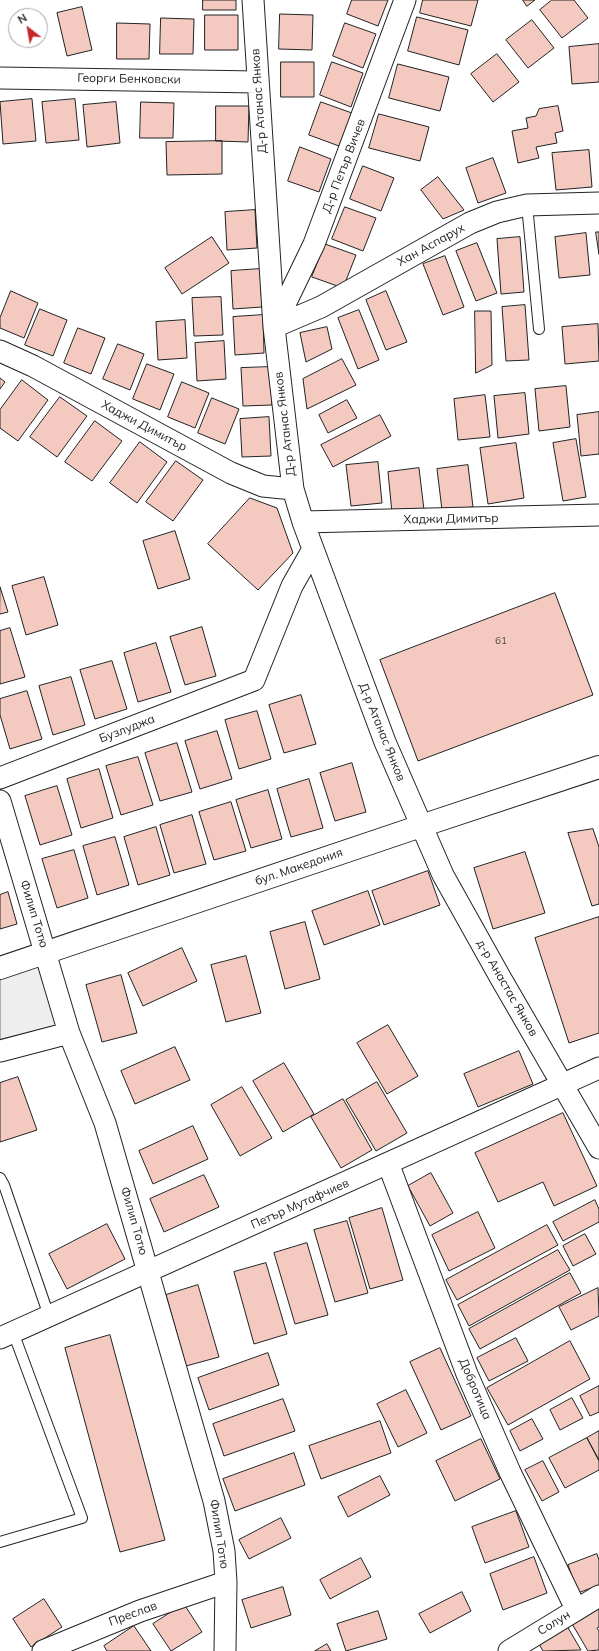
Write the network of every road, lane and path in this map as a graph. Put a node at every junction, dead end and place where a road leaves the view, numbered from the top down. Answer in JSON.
{"nodes":[{"id":1,"x":253,"y":0,"type":"edge"},
{"id":2,"x":405,"y":0,"type":"edge"},
{"id":3,"x":0,"y":78,"type":"edge"},
{"id":4,"x":258,"y":82,"type":"junction"},
{"id":5,"x":599,"y":203,"type":"edge"},
{"id":6,"x":527,"y":205,"type":"junction"},
{"id":7,"x":274,"y":328,"type":"junction"},
{"id":8,"x":539,"y":329,"type":"dead end"},
{"id":9,"x":0,"y":350,"type":"edge"},
{"id":10,"x":293,"y":489,"type":"junction"},
{"id":11,"x":599,"y":515,"type":"edge"},
{"id":12,"x":303,"y":522,"type":"junction"},
{"id":13,"x":312,"y":549,"type":"junction"},
{"id":14,"x":599,"y":767,"type":"edge"},
{"id":15,"x":0,"y":778,"type":"edge"},
{"id":16,"x":0,"y":801,"type":"edge"},
{"id":17,"x":421,"y":826,"type":"junction"},
{"id":18,"x":46,"y":953,"type":"junction"},
{"id":19,"x":0,"y":968,"type":"edge"},
{"id":20,"x":70,"y":1033,"type":"junction"},
{"id":21,"x":0,"y":1051,"type":"edge"},
{"id":22,"x":599,"y":1068,"type":"edge"},
{"id":23,"x":562,"y":1084,"type":"junction"},
{"id":24,"x":599,"y":1148,"type":"edge"},
{"id":25,"x":388,"y":1163,"type":"junction"},
{"id":26,"x":0,"y":1178,"type":"edge"},
{"id":27,"x":148,"y":1272,"type":"junction"},
{"id":28,"x":50,"y":1316,"type":"junction"},
{"id":29,"x":7,"y":1335,"type":"edge"},
{"id":30,"x":0,"y":1542,"type":"edge"},
{"id":31,"x":226,"y":1582,"type":"junction"},
{"id":32,"x":599,"y":1596,"type":"edge"},
{"id":33,"x":576,"y":1609,"type":"junction"},
{"id":34,"x":43,"y":1651,"type":"edge"},
{"id":35,"x":225,"y":1651,"type":"edge"},
{"id":36,"x":509,"y":1651,"type":"edge"}],
"edges":[{"from":1,"to":4,"type":"street","name":"Д-р Атанас Янков"},
{"from":2,"to":7,"type":"street","name":"Д-р Петър Вичев"},
{"from":3,"to":4,"type":"street","name":"Георги Бенковски"},
{"from":4,"to":7,"type":"street","name":"Д-р Атанас Янков"},
{"from":5,"to":6,"type":"street","name":"Хан Аспарух"},
{"from":6,"to":7,"type":"street","name":"Хан Аспарух"},
{"from":6,"to":8,"type":"lane"},
{"from":7,"to":10,"type":"street","name":"Д-р Атанас Янков"},
{"from":9,"to":10,"type":"street","name":"Хаджи Димитър"},
{"from":10,"to":12,"type":"street","name":"Д-р Атанас Янков"},
{"from":11,"to":12,"type":"street","name":"Хаджи Димитър"},
{"from":12,"to":13,"type":"street","name":"Д-р Атанас Янков"},
{"from":13,"to":15,"type":"street","name":"Бузлуджа"},
{"from":13,"to":17,"type":"street","name":"Д-р Атанас Янков"},
{"from":14,"to":17,"type":"street","name":"бул. Македония"},
{"from":16,"to":18,"type":"street","name":"Филип Тотю"},
{"from":17,"to":18,"type":"street","name":"бул. Македония"},
{"from":17,"to":23,"type":"street","name":"д-р Анастас Янков"},
{"from":18,"to":19,"type":"street","name":"бул. Македония"},
{"from":18,"to":20,"type":"street","name":"Филип Тотю"},
{"from":20,"to":21,"type":"street"},
{"from":20,"to":27,"type":"street","name":"Филип Тотю"},
{"from":22,"to":23,"type":"street","name":"Петър Мутафчиев"},
{"from":23,"to":24,"type":"street","name":"д-р Анастас Янков"},
{"from":23,"to":25,"type":"street","name":"Петър Мутафчиев"},
{"from":25,"to":27,"type":"street","name":"Петър Мутафчиев"},
{"from":25,"to":33,"type":"street","name":"Добротица"},
{"from":26,"to":28,"type":"lane"},
{"from":27,"to":28,"type":"street","name":"Петър Мутафчиев"},
{"from":27,"to":31,"type":"street","name":"Филип Тотю"},
{"from":28,"to":29,"type":"street","name":"Петър Мутафчиев"},
{"from":29,"to":30,"type":"lane"},
{"from":31,"to":34,"type":"street","name":"Преслав"},
{"from":31,"to":35,"type":"street","name":"Филип Тотю"},
{"from":32,"to":33,"type":"street","name":"Солун"},
{"from":33,"to":36,"type":"street","name":"Солун"}]}
